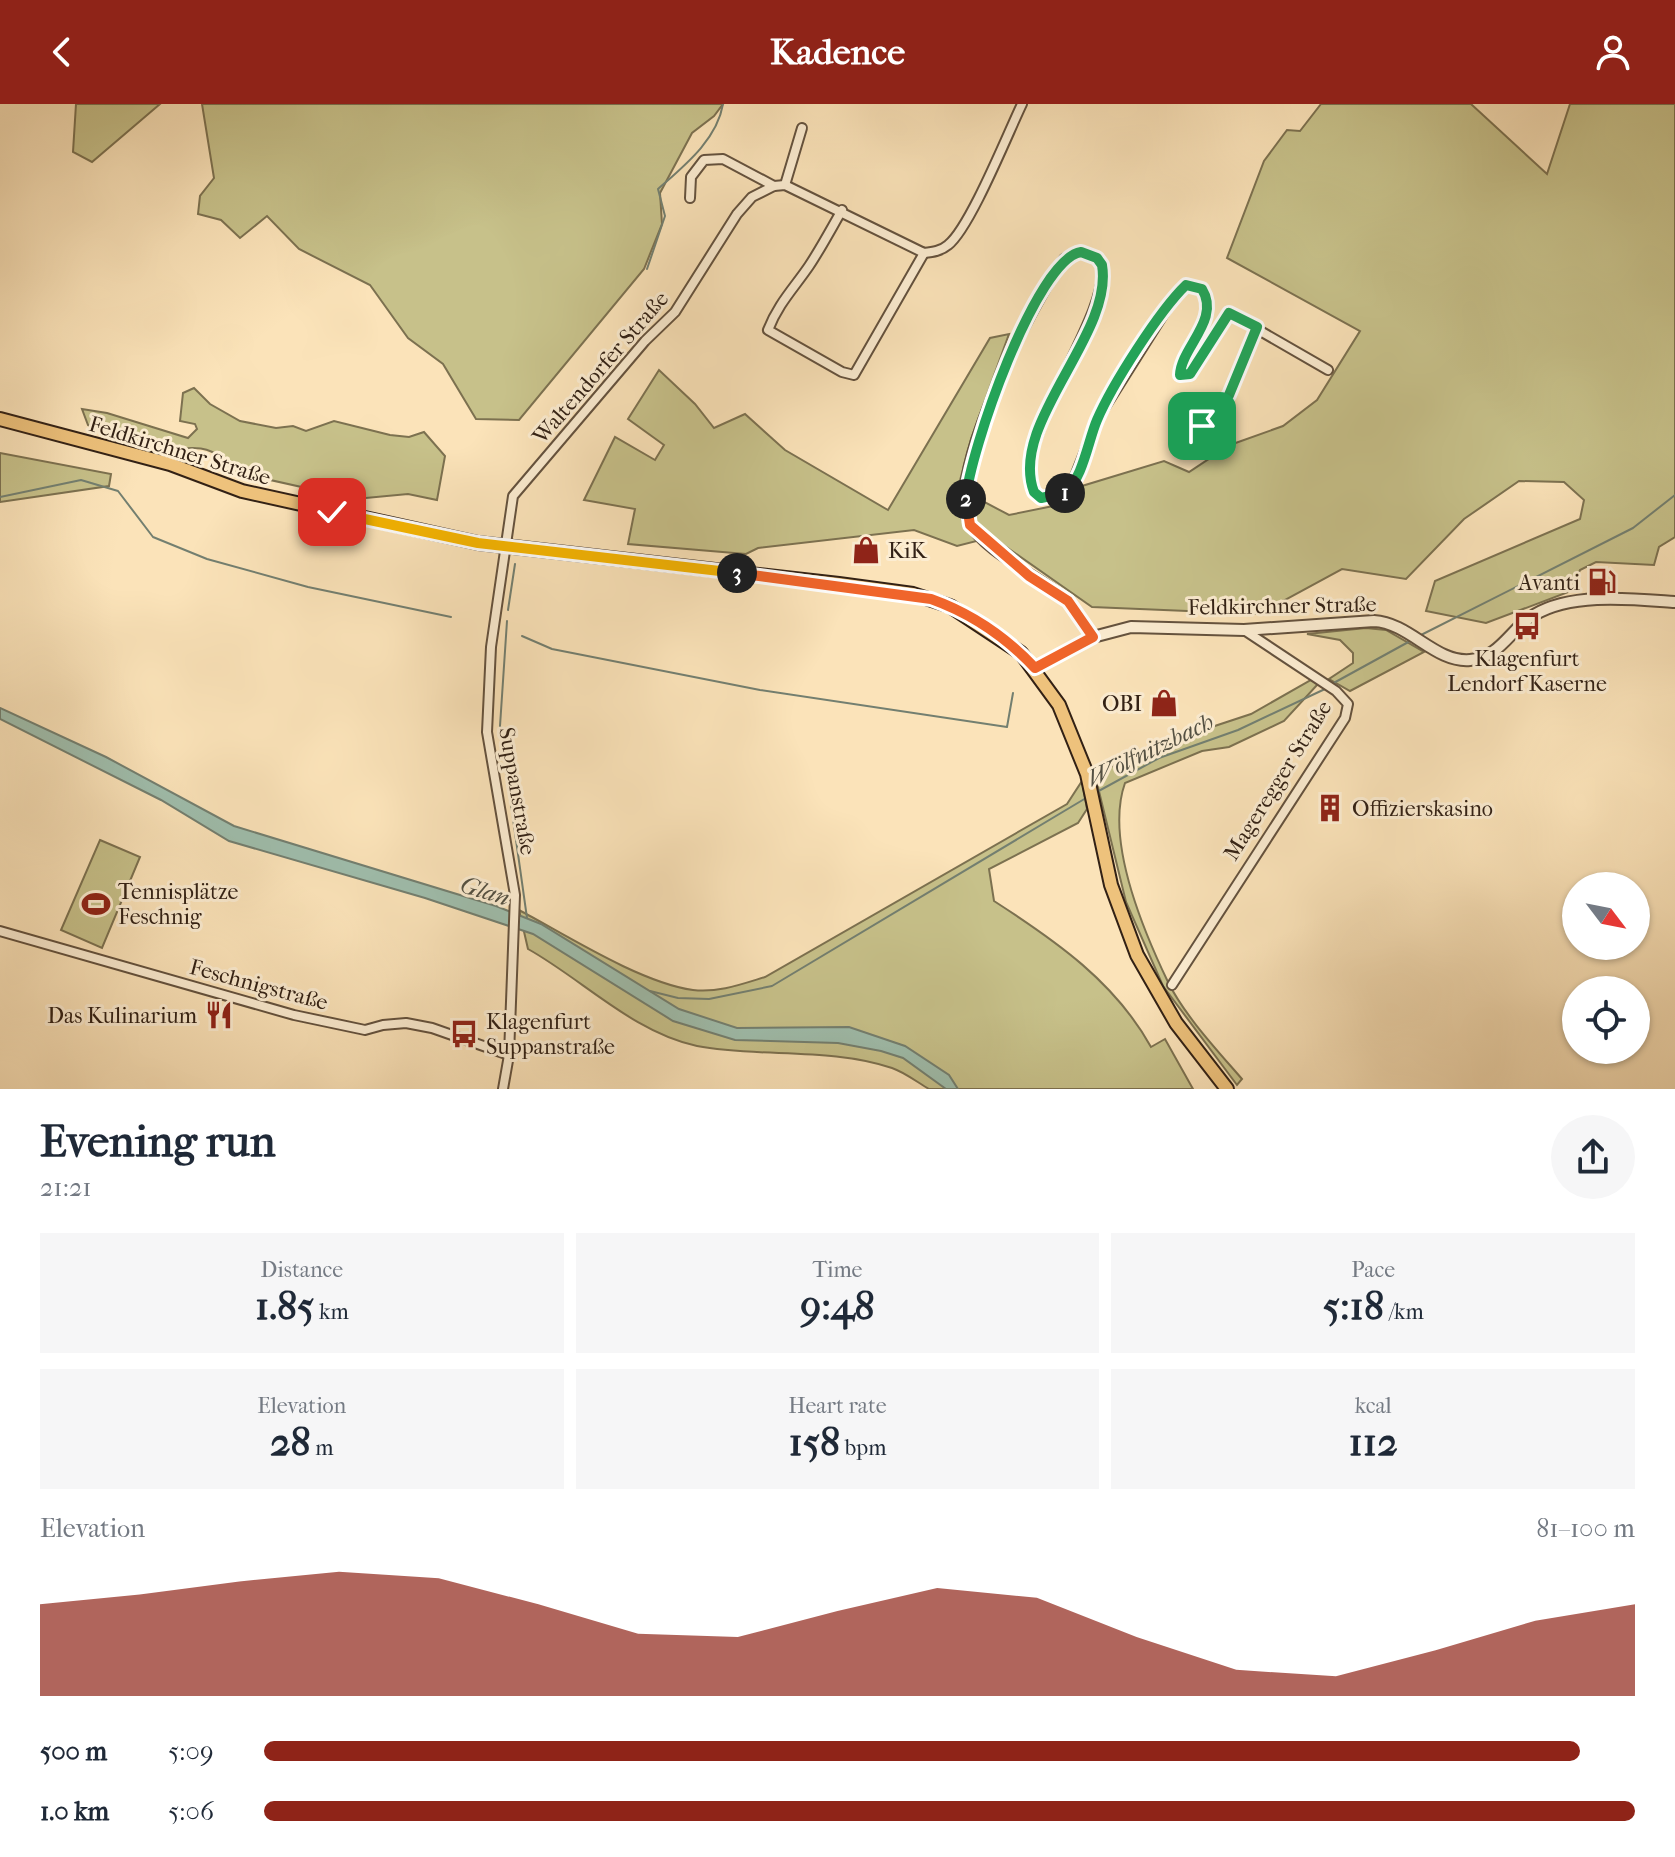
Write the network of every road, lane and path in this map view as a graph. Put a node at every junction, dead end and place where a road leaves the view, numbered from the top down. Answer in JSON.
{"nodes":[{"id":1,"x":1022,"y":104,"type":"edge"},
{"id":2,"x":802,"y":128,"type":"dead end"},
{"id":3,"x":785,"y":185,"type":"junction"},
{"id":4,"x":774,"y":186,"type":"junction"},
{"id":5,"x":690,"y":198,"type":"dead end"},
{"id":6,"x":842,"y":210,"type":"junction"},
{"id":7,"x":924,"y":253,"type":"junction"},
{"id":8,"x":1257,"y":327,"type":"junction"},
{"id":9,"x":1328,"y":370,"type":"dead end"},
{"id":10,"x":0,"y":419,"type":"edge"},
{"id":11,"x":1202,"y":426,"type":"dead end"},
{"id":12,"x":505,"y":546,"type":"junction"},
{"id":13,"x":1675,"y":602,"type":"edge"},
{"id":14,"x":1244,"y":630,"type":"junction"},
{"id":15,"x":1093,"y":637,"type":"junction"},
{"id":16,"x":1035,"y":668,"type":"junction"},
{"id":17,"x":0,"y":931,"type":"edge"},
{"id":18,"x":1172,"y":985,"type":"dead end"},
{"id":19,"x":509,"y":1055,"type":"junction"},
{"id":20,"x":503,"y":1089,"type":"edge"},
{"id":21,"x":1227,"y":1089,"type":"edge"}],
"edges":[{"from":1,"to":7,"type":"street"},
{"from":2,"to":3,"type":"street"},
{"from":3,"to":4,"type":"street","name":"Waltendorfer Straße"},
{"from":3,"to":6,"type":"street","name":"Waltendorfer Straße"},
{"from":4,"to":5,"type":"street"},
{"from":4,"to":12,"type":"street","name":"Waltendorfer Straße"},
{"from":6,"to":7,"type":"street","name":"Waltendorfer Straße"},
{"from":6,"to":7,"type":"street"},
{"from":8,"to":9,"type":"street"},
{"from":8,"to":11,"type":"street"},
{"from":8,"to":15,"type":"street"},
{"from":10,"to":12,"type":"main road","name":"Feldkirchner Straße"},
{"from":12,"to":16,"type":"main road","name":"Feldkirchner Straße"},
{"from":12,"to":19,"type":"street","name":"Suppanstraße"},
{"from":13,"to":14,"type":"street","name":"Feldkirchner Straße"},
{"from":14,"to":15,"type":"street","name":"Feldkirchner Straße"},
{"from":14,"to":18,"type":"street","name":"Mageregger Straße"},
{"from":15,"to":16,"type":"street","name":"Feldkirchner Straße"},
{"from":16,"to":21,"type":"main road"},
{"from":17,"to":19,"type":"street","name":"Feschnigstraße"},
{"from":19,"to":20,"type":"street","name":"Suppanstraße"}]}
